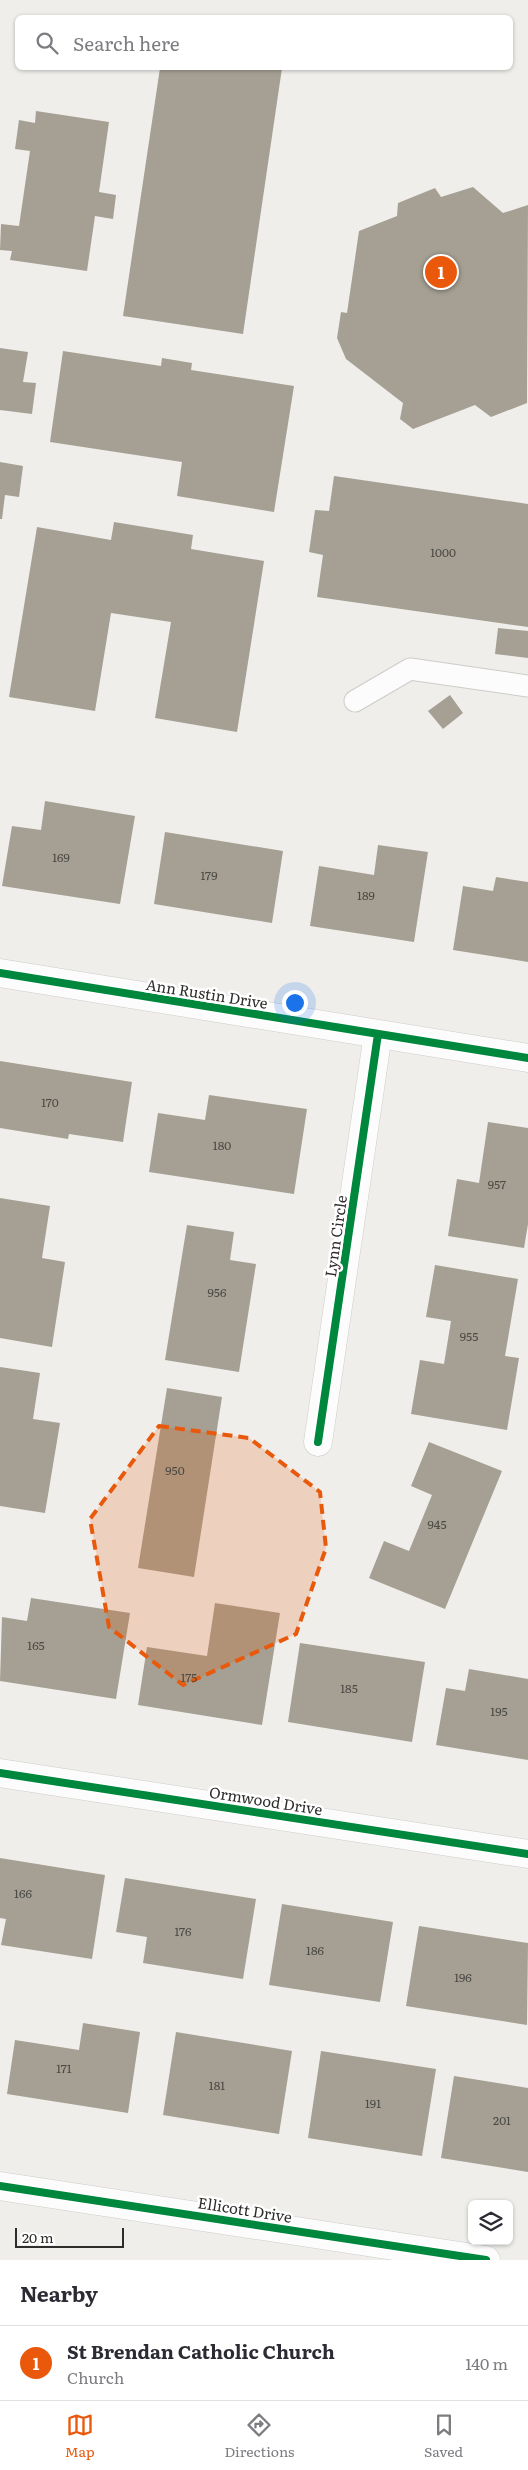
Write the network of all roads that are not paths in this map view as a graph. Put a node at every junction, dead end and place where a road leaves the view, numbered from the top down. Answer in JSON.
{"nodes":[{"id":1,"x":528,"y":686,"type":"edge"},
{"id":2,"x":355,"y":700,"type":"dead end"},
{"id":3,"x":0,"y":974,"type":"edge"},
{"id":4,"x":378,"y":1034,"type":"junction"},
{"id":5,"x":528,"y":1058,"type":"edge"},
{"id":6,"x":318,"y":1442,"type":"dead end"},
{"id":7,"x":0,"y":1773,"type":"edge"},
{"id":8,"x":528,"y":1854,"type":"edge"},
{"id":9,"x":0,"y":2186,"type":"edge"},
{"id":10,"x":486,"y":2260,"type":"edge"}],
"edges":[{"from":1,"to":2,"type":"lane"},
{"from":3,"to":4,"type":"street","name":"Ann Rustin Drive"},
{"from":4,"to":5,"type":"street","name":"Ann Rustin Drive"},
{"from":4,"to":6,"type":"street","name":"Lynn Circle"},
{"from":7,"to":8,"type":"street","name":"Ormwood Drive"},
{"from":9,"to":10,"type":"street","name":"Ellicott Drive"}]}
